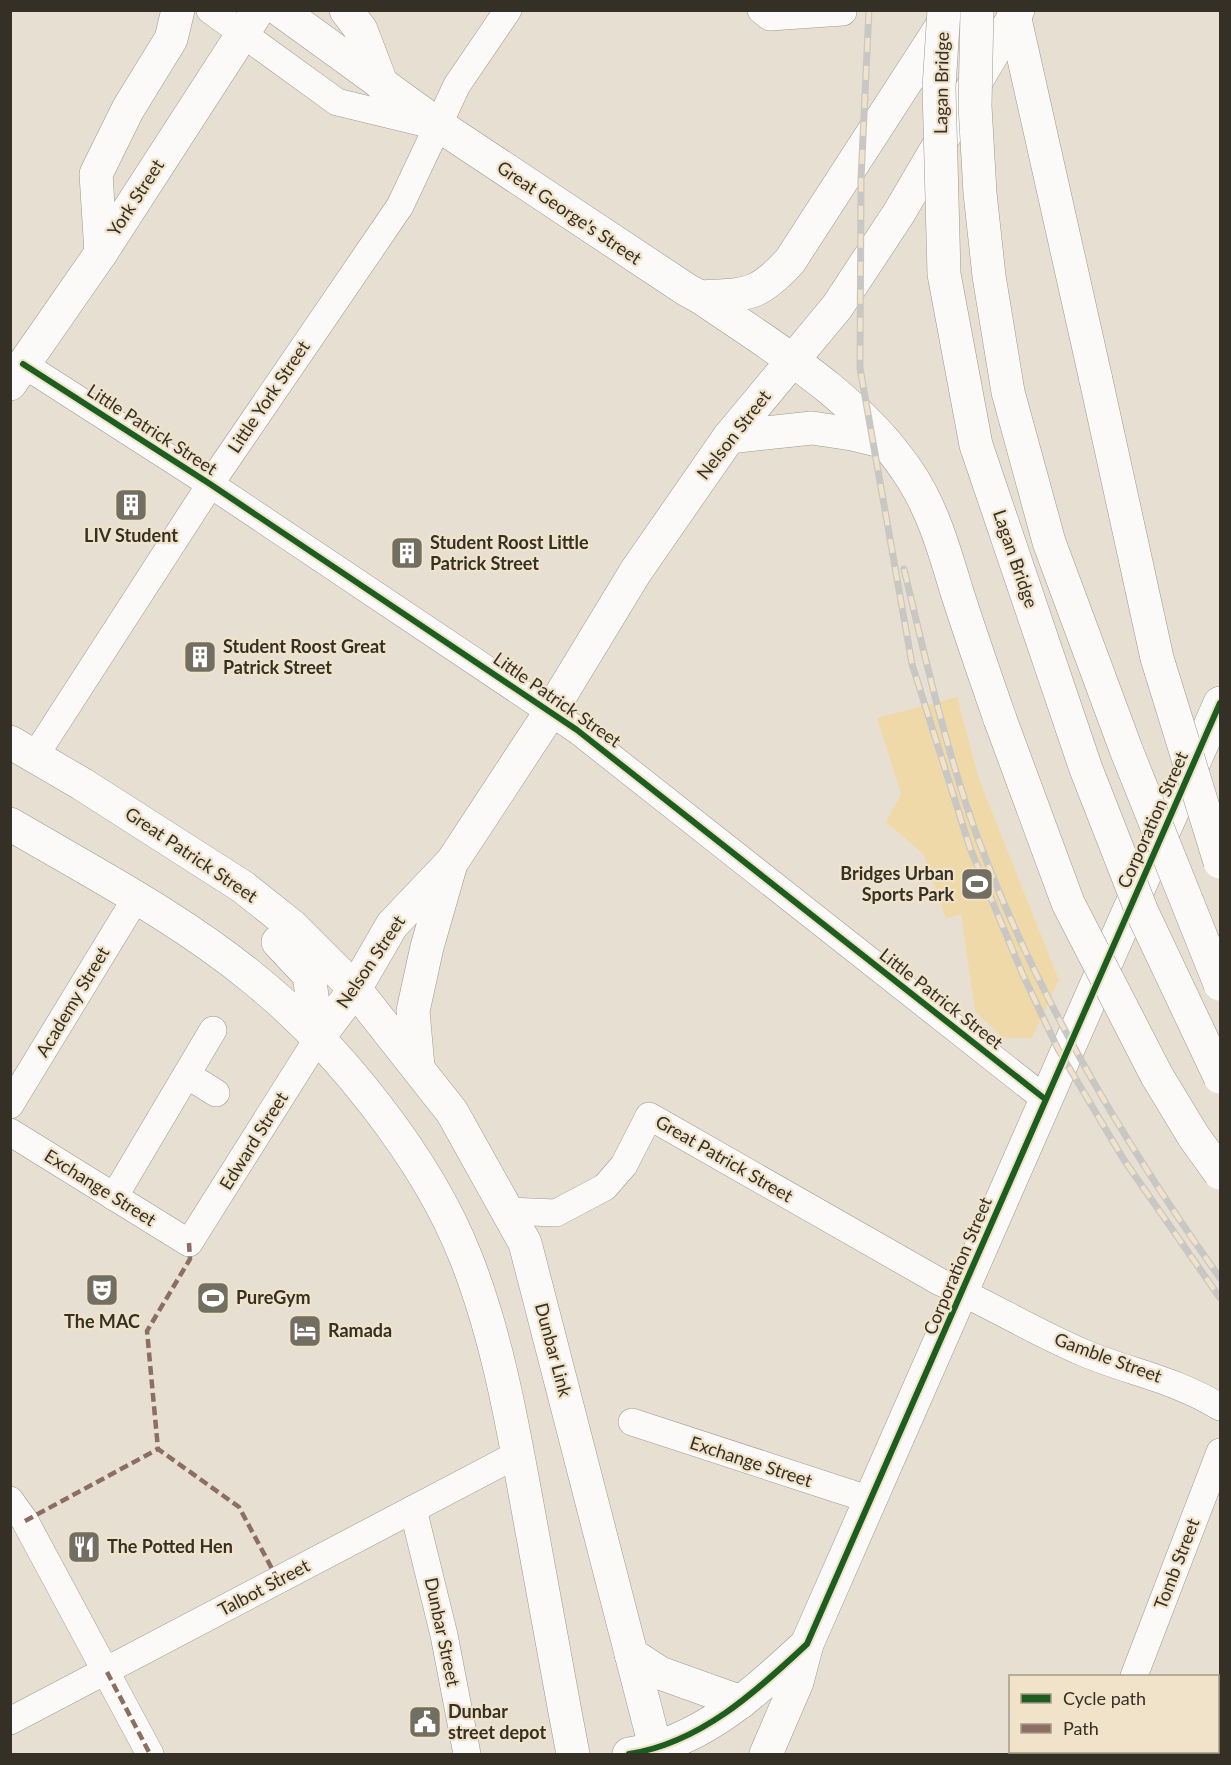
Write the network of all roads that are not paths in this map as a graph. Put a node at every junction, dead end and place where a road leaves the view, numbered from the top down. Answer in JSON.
{"nodes":[{"id":1,"x":178,"y":10,"type":"edge"},
{"id":2,"x":210,"y":10,"type":"edge"},
{"id":3,"x":280,"y":10,"type":"edge"},
{"id":4,"x":346,"y":10,"type":"edge"},
{"id":5,"x":508,"y":10,"type":"edge"},
{"id":6,"x":761,"y":10,"type":"edge"},
{"id":7,"x":944,"y":10,"type":"edge"},
{"id":8,"x":952,"y":10,"type":"edge"},
{"id":9,"x":977,"y":10,"type":"edge"},
{"id":10,"x":843,"y":12,"type":"edge"},
{"id":11,"x":1015,"y":12,"type":"edge"},
{"id":12,"x":250,"y":22,"type":"edge"},
{"id":13,"x":382,"y":85,"type":"junction"},
{"id":14,"x":440,"y":126,"type":"junction"},
{"id":15,"x":101,"y":253,"type":"junction"},
{"id":16,"x":700,"y":297,"type":"junction"},
{"id":17,"x":794,"y":362,"type":"junction"},
{"id":18,"x":17,"y":374,"type":"edge"},
{"id":19,"x":729,"y":437,"type":"junction"},
{"id":20,"x":885,"y":442,"type":"junction"},
{"id":21,"x":210,"y":484,"type":"junction"},
{"id":22,"x":1221,"y":703,"type":"edge"},
{"id":23,"x":551,"y":711,"type":"junction"},
{"id":24,"x":23,"y":749,"type":"edge"},
{"id":25,"x":10,"y":824,"type":"edge"},
{"id":26,"x":452,"y":862,"type":"junction"},
{"id":27,"x":1221,"y":862,"type":"edge"},
{"id":28,"x":243,"y":887,"type":"junction"},
{"id":29,"x":136,"y":898,"type":"junction"},
{"id":30,"x":1221,"y":984,"type":"edge"},
{"id":31,"x":355,"y":989,"type":"junction"},
{"id":32,"x":213,"y":1030,"type":"dead end"},
{"id":33,"x":318,"y":1038,"type":"junction"},
{"id":34,"x":418,"y":1067,"type":"junction"},
{"id":35,"x":187,"y":1076,"type":"junction"},
{"id":36,"x":1221,"y":1077,"type":"edge"},
{"id":37,"x":216,"y":1093,"type":"dead end"},
{"id":38,"x":1045,"y":1099,"type":"junction"},
{"id":39,"x":10,"y":1105,"type":"edge"},
{"id":40,"x":10,"y":1132,"type":"edge"},
{"id":41,"x":1221,"y":1173,"type":"edge"},
{"id":42,"x":114,"y":1197,"type":"junction"},
{"id":43,"x":508,"y":1211,"type":"junction"},
{"id":44,"x":189,"y":1244,"type":"joint"},
{"id":45,"x":963,"y":1293,"type":"junction"},
{"id":46,"x":1221,"y":1407,"type":"edge"},
{"id":47,"x":632,"y":1422,"type":"dead end"},
{"id":48,"x":1221,"y":1452,"type":"edge"},
{"id":49,"x":518,"y":1454,"type":"junction"},
{"id":50,"x":10,"y":1500,"type":"edge"},
{"id":51,"x":870,"y":1500,"type":"junction"},
{"id":52,"x":413,"y":1509,"type":"junction"},
{"id":53,"x":807,"y":1644,"type":"junction"},
{"id":54,"x":631,"y":1654,"type":"junction"},
{"id":55,"x":107,"y":1672,"type":"junction"},
{"id":56,"x":1135,"y":1675,"type":"edge"},
{"id":57,"x":741,"y":1702,"type":"junction"},
{"id":58,"x":10,"y":1721,"type":"edge"},
{"id":59,"x":647,"y":1753,"type":"edge"},
{"id":60,"x":150,"y":1755,"type":"edge"},
{"id":61,"x":467,"y":1755,"type":"edge"},
{"id":62,"x":573,"y":1755,"type":"edge"},
{"id":63,"x":766,"y":1755,"type":"edge"}],
"edges":[{"from":1,"to":15,"type":"main road"},
{"from":2,"to":12,"type":"street","name":"Great George's Street"},
{"from":3,"to":13,"type":"main road","name":"Great George's Street"},
{"from":4,"to":13,"type":"main road"},
{"from":5,"to":14,"type":"street","name":"Little York Street"},
{"from":6,"to":10,"type":"street"},
{"from":7,"to":36,"type":"main road","name":"Lagan Bridge","bridge":true},
{"from":8,"to":16,"type":"main road"},
{"from":9,"to":30,"type":"main road","name":"Lagan Bridge","bridge":true},
{"from":11,"to":17,"type":"main road","name":"Nelson Street"},
{"from":11,"to":27,"type":"main road","bridge":true},
{"from":12,"to":14,"type":"street","name":"Great George's Street"},
{"from":12,"to":15,"type":"main road","name":"York Street"},
{"from":13,"to":14,"type":"main road","name":"Great George's Street"},
{"from":14,"to":16,"type":"main road","name":"Great George's Street"},
{"from":14,"to":21,"type":"street","name":"Little York Street"},
{"from":15,"to":18,"type":"main road","name":"York Street"},
{"from":16,"to":17,"type":"main road","name":"Great George's Street"},
{"from":17,"to":19,"type":"main road","name":"Nelson Street"},
{"from":17,"to":20,"type":"main road","name":"Great George's Street"},
{"from":18,"to":21,"type":"street","name":"Little Patrick Street"},
{"from":19,"to":20,"type":"main road"},
{"from":19,"to":23,"type":"main road","name":"Nelson Street"},
{"from":20,"to":41,"type":"main road","name":"Great George's Street","bridge":true},
{"from":21,"to":23,"type":"street","name":"Little Patrick Street"},
{"from":21,"to":24,"type":"street","name":"Little York Street"},
{"from":22,"to":38,"type":"main road","name":"Corporation Street"},
{"from":23,"to":26,"type":"main road","name":"Nelson Street"},
{"from":23,"to":38,"type":"street","name":"Little Patrick Street"},
{"from":24,"to":28,"type":"main road","name":"Great Patrick Street"},
{"from":25,"to":29,"type":"main road"},
{"from":26,"to":31,"type":"main road","name":"Nelson Street"},
{"from":26,"to":34,"type":"main road","name":"Nelson Street"},
{"from":28,"to":31,"type":"main road","name":"Great Patrick Street"},
{"from":28,"to":33,"type":"main road"},
{"from":29,"to":33,"type":"main road"},
{"from":29,"to":39,"type":"street","name":"Academy Street"},
{"from":31,"to":33,"type":"main road","name":"Nelson Street"},
{"from":31,"to":34,"type":"main road","name":"Dunbar Link"},
{"from":32,"to":35,"type":"street"},
{"from":33,"to":44,"type":"street","name":"Edward Street"},
{"from":33,"to":49,"type":"main road"},
{"from":34,"to":43,"type":"main road","name":"Dunbar Link"},
{"from":35,"to":37,"type":"street"},
{"from":35,"to":42,"type":"street"},
{"from":38,"to":45,"type":"main road","name":"Corporation Street"},
{"from":40,"to":42,"type":"street","name":"Exchange Street"},
{"from":42,"to":44,"type":"street","name":"Exchange Street"},
{"from":43,"to":45,"type":"street","name":"Great Patrick Street"},
{"from":43,"to":54,"type":"main road","name":"Dunbar Link"},
{"from":45,"to":46,"type":"street","name":"Gamble Street"},
{"from":45,"to":51,"type":"main road","name":"Corporation Street"},
{"from":47,"to":51,"type":"street","name":"Exchange Street"},
{"from":48,"to":56,"type":"street","name":"Tomb Street"},
{"from":49,"to":52,"type":"street","name":"Talbot Street"},
{"from":49,"to":62,"type":"main road"},
{"from":50,"to":55,"type":"street"},
{"from":51,"to":53,"type":"main road","name":"Corporation Street"},
{"from":52,"to":55,"type":"street","name":"Talbot Street"},
{"from":52,"to":61,"type":"street","name":"Dunbar Street"},
{"from":53,"to":57,"type":"main road","name":"Corporation Street"},
{"from":53,"to":63,"type":"main road"},
{"from":54,"to":57,"type":"main road"},
{"from":54,"to":59,"type":"main road","name":"Dunbar Link"},
{"from":55,"to":58,"type":"street","name":"Talbot Street"},
{"from":55,"to":60,"type":"street"},
{"from":57,"to":59,"type":"main road","name":"Corporation Street"}]}
